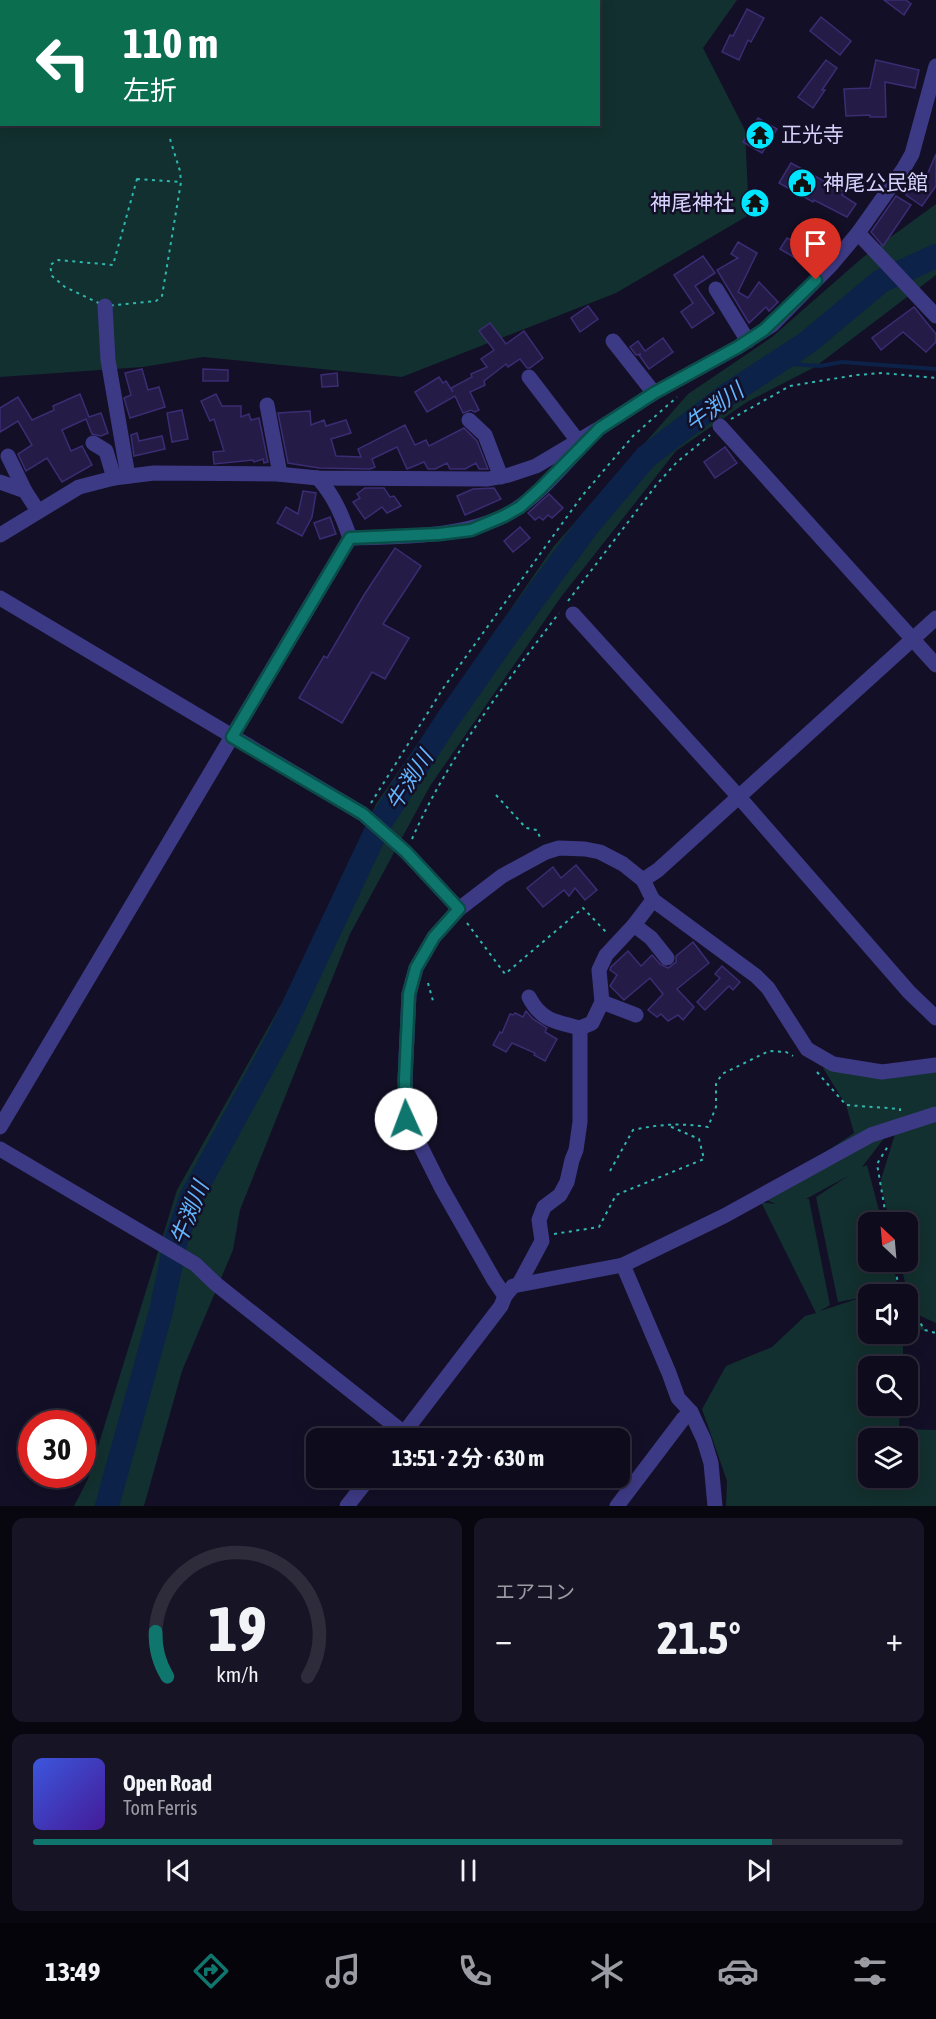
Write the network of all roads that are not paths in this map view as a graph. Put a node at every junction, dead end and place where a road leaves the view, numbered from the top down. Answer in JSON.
{"nodes":[{"id":1,"x":936,"y":66,"type":"edge"},
{"id":2,"x":858,"y":233,"type":"junction"},
{"id":3,"x":716,"y":289,"type":"dead end"},
{"id":4,"x":105,"y":306,"type":"road end"},
{"id":5,"x":936,"y":316,"type":"edge"},
{"id":6,"x":613,"y":341,"type":"dead end"},
{"id":7,"x":748,"y":341,"type":"junction"},
{"id":8,"x":529,"y":377,"type":"dead end"},
{"id":9,"x":654,"y":393,"type":"junction"},
{"id":10,"x":267,"y":405,"type":"dead end"},
{"id":11,"x":469,"y":420,"type":"dead end"},
{"id":12,"x":720,"y":426,"type":"road end"},
{"id":13,"x":600,"y":428,"type":"junction"},
{"id":14,"x":578,"y":441,"type":"junction"},
{"id":15,"x":93,"y":443,"type":"dead end"},
{"id":16,"x":8,"y":456,"type":"dead end"},
{"id":17,"x":280,"y":474,"type":"junction"},
{"id":18,"x":121,"y":477,"type":"junction"},
{"id":19,"x":501,"y":477,"type":"junction"},
{"id":20,"x":318,"y":478,"type":"junction"},
{"id":21,"x":0,"y":482,"type":"edge"},
{"id":22,"x":25,"y":491,"type":"junction"},
{"id":23,"x":38,"y":511,"type":"junction"},
{"id":24,"x":2,"y":529,"type":"edge"},
{"id":25,"x":350,"y":538,"type":"junction"},
{"id":26,"x":0,"y":597,"type":"edge"},
{"id":27,"x":573,"y":614,"type":"dead end"},
{"id":28,"x":936,"y":618,"type":"edge"},
{"id":29,"x":912,"y":640,"type":"junction"},
{"id":30,"x":936,"y":665,"type":"edge"},
{"id":31,"x":232,"y":737,"type":"junction"},
{"id":32,"x":739,"y":797,"type":"junction"},
{"id":33,"x":643,"y":880,"type":"junction"},
{"id":34,"x":653,"y":900,"type":"junction"},
{"id":35,"x":461,"y":913,"type":"junction"},
{"id":36,"x":634,"y":925,"type":"junction"},
{"id":37,"x":667,"y":958,"type":"dead end"},
{"id":38,"x":530,"y":997,"type":"dead end"},
{"id":39,"x":602,"y":1002,"type":"junction"},
{"id":40,"x":636,"y":1015,"type":"dead end"},
{"id":41,"x":936,"y":1018,"type":"edge"},
{"id":42,"x":580,"y":1028,"type":"junction"},
{"id":43,"x":936,"y":1065,"type":"edge"},
{"id":44,"x":936,"y":1114,"type":"edge"},
{"id":45,"x":0,"y":1127,"type":"edge"},
{"id":46,"x":0,"y":1149,"type":"edge"},
{"id":47,"x":623,"y":1265,"type":"junction"},
{"id":48,"x":519,"y":1284,"type":"junction"},
{"id":49,"x":505,"y":1296,"type":"junction"},
{"id":50,"x":691,"y":1412,"type":"junction"},
{"id":51,"x":392,"y":1428,"type":"edge"},
{"id":52,"x":408,"y":1428,"type":"edge"},
{"id":53,"x":361,"y":1488,"type":"edge"},
{"id":54,"x":347,"y":1506,"type":"edge"},
{"id":55,"x":617,"y":1506,"type":"edge"},
{"id":56,"x":715,"y":1506,"type":"edge"}],
"edges":[{"from":1,"to":2,"type":"street"},
{"from":2,"to":5,"type":"street"},
{"from":2,"to":7,"type":"street"},
{"from":3,"to":7,"type":"street"},
{"from":4,"to":18,"type":"street"},
{"from":6,"to":9,"type":"street"},
{"from":7,"to":9,"type":"street"},
{"from":8,"to":14,"type":"street"},
{"from":9,"to":13,"type":"street"},
{"from":10,"to":17,"type":"street"},
{"from":11,"to":19,"type":"street"},
{"from":12,"to":29,"type":"street"},
{"from":13,"to":14,"type":"street"},
{"from":13,"to":25,"type":"street"},
{"from":14,"to":19,"type":"street"},
{"from":15,"to":18,"type":"street"},
{"from":16,"to":22,"type":"street"},
{"from":17,"to":18,"type":"street"},
{"from":17,"to":20,"type":"street"},
{"from":18,"to":23,"type":"street"},
{"from":19,"to":20,"type":"street"},
{"from":20,"to":25,"type":"street"},
{"from":21,"to":22,"type":"street"},
{"from":22,"to":23,"type":"street"},
{"from":23,"to":24,"type":"street"},
{"from":25,"to":31,"type":"street"},
{"from":26,"to":31,"type":"street"},
{"from":27,"to":32,"type":"street"},
{"from":28,"to":29,"type":"street"},
{"from":29,"to":30,"type":"street"},
{"from":29,"to":32,"type":"street"},
{"from":31,"to":35,"type":"street"},
{"from":31,"to":45,"type":"street"},
{"from":32,"to":33,"type":"street"},
{"from":32,"to":41,"type":"street"},
{"from":33,"to":34,"type":"street"},
{"from":33,"to":35,"type":"street"},
{"from":34,"to":36,"type":"street"},
{"from":34,"to":43,"type":"street"},
{"from":35,"to":49,"type":"street"},
{"from":36,"to":37,"type":"street"},
{"from":36,"to":39,"type":"street"},
{"from":38,"to":42,"type":"street"},
{"from":39,"to":40,"type":"street"},
{"from":39,"to":42,"type":"street"},
{"from":42,"to":48,"type":"street"},
{"from":44,"to":47,"type":"street"},
{"from":46,"to":51,"type":"street"},
{"from":47,"to":48,"type":"street"},
{"from":47,"to":50,"type":"street"},
{"from":48,"to":49,"type":"street"},
{"from":49,"to":52,"type":"street"},
{"from":50,"to":55,"type":"street"},
{"from":50,"to":56,"type":"street"},
{"from":53,"to":54,"type":"street"}]}
